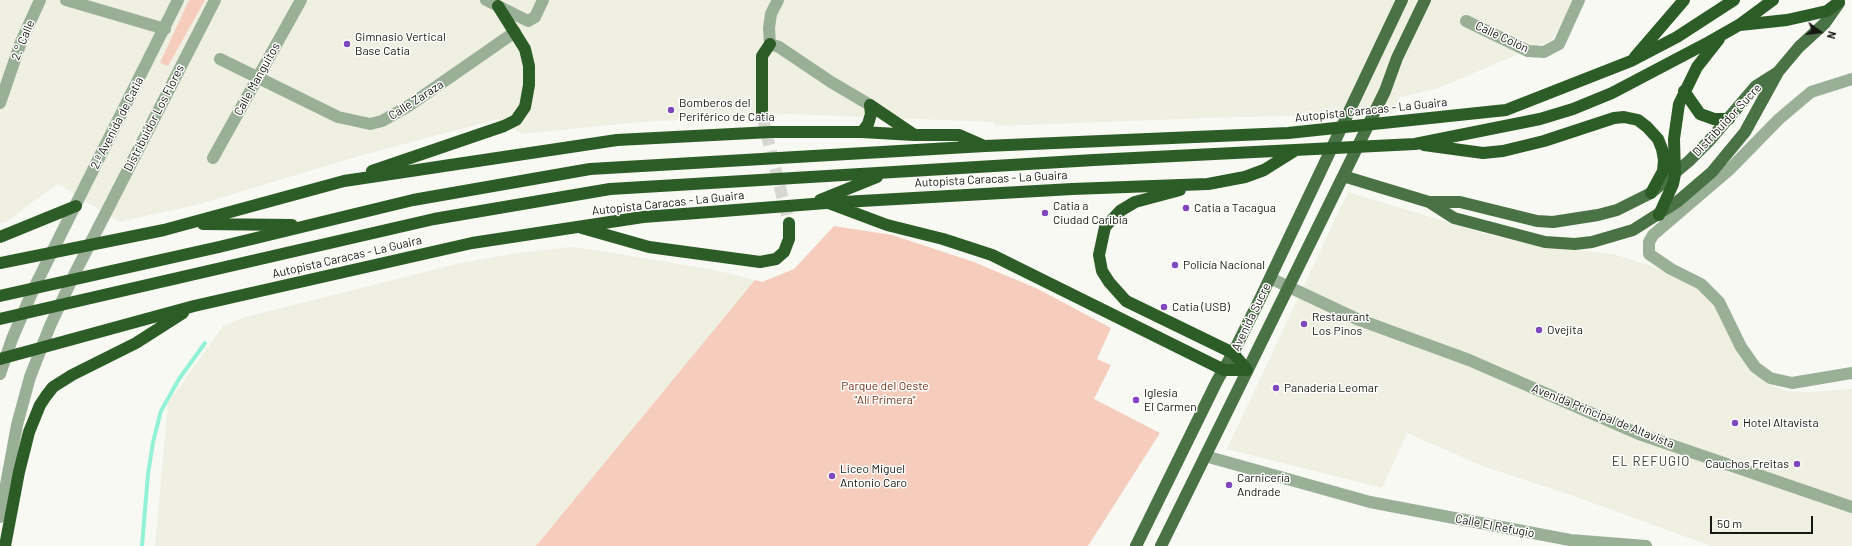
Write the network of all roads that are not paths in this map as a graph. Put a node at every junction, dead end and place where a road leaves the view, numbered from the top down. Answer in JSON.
{"nodes":[{"id":1,"x":40,"y":0,"type":"edge"},
{"id":2,"x":66,"y":0,"type":"edge"},
{"id":3,"x":178,"y":0,"type":"edge"},
{"id":4,"x":215,"y":0,"type":"edge"},
{"id":5,"x":300,"y":0,"type":"edge"},
{"id":6,"x":486,"y":0,"type":"edge"},
{"id":7,"x":543,"y":0,"type":"edge"},
{"id":8,"x":778,"y":0,"type":"edge"},
{"id":9,"x":1402,"y":0,"type":"edge"},
{"id":10,"x":1425,"y":0,"type":"edge"},
{"id":11,"x":1579,"y":0,"type":"edge"},
{"id":12,"x":1684,"y":0,"type":"edge"},
{"id":13,"x":1734,"y":0,"type":"edge"},
{"id":14,"x":1773,"y":0,"type":"edge"},
{"id":15,"x":1841,"y":1,"type":"edge"},
{"id":16,"x":498,"y":6,"type":"junction"},
{"id":17,"x":1466,"y":20,"type":"dead end"},
{"id":18,"x":1739,"y":25,"type":"junction"},
{"id":19,"x":165,"y":28,"type":"junction"},
{"id":20,"x":515,"y":32,"type":"junction"},
{"id":21,"x":1722,"y":34,"type":"junction"},
{"id":22,"x":770,"y":44,"type":"junction"},
{"id":23,"x":220,"y":59,"type":"dead end"},
{"id":24,"x":1632,"y":62,"type":"junction"},
{"id":25,"x":1778,"y":72,"type":"junction"},
{"id":26,"x":258,"y":77,"type":"junction"},
{"id":27,"x":1852,"y":79,"type":"edge"},
{"id":28,"x":1684,"y":91,"type":"junction"},
{"id":29,"x":0,"y":103,"type":"edge"},
{"id":30,"x":870,"y":105,"type":"junction"},
{"id":31,"x":762,"y":116,"type":"tunnel mouth"},
{"id":32,"x":1729,"y":119,"type":"junction"},
{"id":33,"x":862,"y":132,"type":"junction"},
{"id":34,"x":914,"y":135,"type":"junction"},
{"id":35,"x":1415,"y":144,"type":"junction"},
{"id":36,"x":985,"y":146,"type":"junction"},
{"id":37,"x":1297,"y":149,"type":"junction"},
{"id":38,"x":213,"y":158,"type":"dead end"},
{"id":39,"x":1345,"y":171,"type":"junction"},
{"id":40,"x":888,"y":173,"type":"junction"},
{"id":41,"x":1675,"y":174,"type":"junction"},
{"id":42,"x":344,"y":181,"type":"junction"},
{"id":43,"x":1208,"y":184,"type":"junction"},
{"id":44,"x":1651,"y":193,"type":"junction"},
{"id":45,"x":1429,"y":202,"type":"junction"},
{"id":46,"x":826,"y":203,"type":"junction"},
{"id":47,"x":809,"y":204,"type":"junction"},
{"id":48,"x":76,"y":206,"type":"junction"},
{"id":49,"x":1659,"y":215,"type":"junction"},
{"id":50,"x":789,"y":223,"type":"tunnel mouth"},
{"id":51,"x":189,"y":224,"type":"junction"},
{"id":52,"x":310,"y":225,"type":"junction"},
{"id":53,"x":576,"y":227,"type":"junction"},
{"id":54,"x":0,"y":237,"type":"edge"},
{"id":55,"x":0,"y":263,"type":"edge"},
{"id":56,"x":1270,"y":278,"type":"junction"},
{"id":57,"x":1289,"y":288,"type":"junction"},
{"id":58,"x":0,"y":296,"type":"edge"},
{"id":59,"x":194,"y":306,"type":"junction"},
{"id":60,"x":0,"y":319,"type":"edge"},
{"id":61,"x":0,"y":354,"type":"edge"},
{"id":62,"x":21,"y":354,"type":"junction"},
{"id":63,"x":1233,"y":354,"type":"junction"},
{"id":64,"x":0,"y":359,"type":"edge"},
{"id":65,"x":1224,"y":370,"type":"junction"},
{"id":66,"x":1247,"y":370,"type":"junction"},
{"id":67,"x":1852,"y":373,"type":"edge"},
{"id":68,"x":0,"y":374,"type":"edge"},
{"id":69,"x":1205,"y":456,"type":"junction"},
{"id":70,"x":1852,"y":506,"type":"edge"},
{"id":71,"x":0,"y":517,"type":"edge"},
{"id":72,"x":5,"y":546,"type":"edge"},
{"id":73,"x":1136,"y":546,"type":"edge"},
{"id":74,"x":1161,"y":546,"type":"edge"},
{"id":75,"x":1646,"y":546,"type":"edge"}],
"edges":[{"from":1,"to":29,"type":"street","name":"2.° Calle"},
{"from":2,"to":19,"type":"street"},
{"from":3,"to":19,"type":"street","name":"2.ª Avenida de Catia"},
{"from":4,"to":71,"type":"street","name":"Distribuidor Los Flores"},
{"from":5,"to":26,"type":"street","name":"Calle Manguitos"},
{"from":6,"to":16,"type":"street"},
{"from":7,"to":16,"type":"street"},
{"from":8,"to":22,"type":"street"},
{"from":9,"to":56,"type":"main road","name":"Avenida Sucre"},
{"from":10,"to":39,"type":"main road","name":"Avenida Sucre"},
{"from":11,"to":17,"type":"street","name":"Calle Colón"},
{"from":12,"to":24,"type":"highway"},
{"from":13,"to":24,"type":"highway","name":"Autopista Caracas - La Guaira"},
{"from":14,"to":18,"type":"highway","name":"Autopista Caracas - La Guaira"},
{"from":15,"to":18,"type":"highway"},
{"from":15,"to":25,"type":"main road"},
{"from":16,"to":20,"type":"highway"},
{"from":18,"to":21,"type":"highway","name":"Autopista Caracas - La Guaira"},
{"from":19,"to":48,"type":"street","name":"2.ª Avenida de Catia"},
{"from":20,"to":26,"type":"street","name":"Calle Zaraza"},
{"from":20,"to":42,"type":"highway"},
{"from":21,"to":28,"type":"highway"},
{"from":21,"to":35,"type":"highway","name":"Autopista Caracas - La Guaira"},
{"from":22,"to":30,"type":"street"},
{"from":22,"to":31,"type":"highway"},
{"from":23,"to":26,"type":"street","name":"Calle Zaraza"},
{"from":24,"to":36,"type":"highway","name":"Autopista Caracas - La Guaira"},
{"from":25,"to":32,"type":"main road","name":"Distribuidor Sucre"},
{"from":25,"to":49,"type":"main road","name":"Distribuidor Sucre"},
{"from":26,"to":38,"type":"street","name":"Calle Manguitos"},
{"from":27,"to":67,"type":"street"},
{"from":28,"to":32,"type":"highway"},
{"from":28,"to":41,"type":"highway"},
{"from":30,"to":33,"type":"highway"},
{"from":30,"to":34,"type":"highway"},
{"from":32,"to":41,"type":"main road","name":"Distribuidor Sucre"},
{"from":33,"to":34,"type":"highway","name":"Autopista Caracas - La Guaira"},
{"from":33,"to":42,"type":"highway","name":"Autopista Caracas - La Guaira"},
{"from":34,"to":36,"type":"highway","name":"Autopista Caracas - La Guaira"},
{"from":35,"to":37,"type":"highway","name":"Autopista Caracas - La Guaira"},
{"from":35,"to":44,"type":"highway"},
{"from":36,"to":52,"type":"highway","name":"Autopista Caracas - La Guaira"},
{"from":37,"to":40,"type":"highway","name":"Autopista Caracas - La Guaira"},
{"from":37,"to":43,"type":"highway","name":"Autopista Caracas - La Guaira"},
{"from":39,"to":45,"type":"main road","name":"Distribuidor Sucre"},
{"from":39,"to":57,"type":"main road","name":"Avenida Sucre"},
{"from":40,"to":47,"type":"highway"},
{"from":40,"to":60,"type":"highway","name":"Autopista Caracas - La Guaira"},
{"from":41,"to":44,"type":"main road","name":"Distribuidor Sucre"},
{"from":41,"to":49,"type":"highway"},
{"from":42,"to":51,"type":"highway","name":"Autopista Caracas - La Guaira"},
{"from":43,"to":46,"type":"highway","name":"Autopista Caracas - La Guaira"},
{"from":43,"to":63,"type":"highway"},
{"from":44,"to":45,"type":"main road","name":"Distribuidor Sucre"},
{"from":45,"to":49,"type":"main road","name":"Distribuidor Sucre"},
{"from":46,"to":47,"type":"highway","name":"Autopista Caracas - La Guaira"},
{"from":46,"to":65,"type":"highway"},
{"from":47,"to":53,"type":"highway","name":"Autopista Caracas - La Guaira"},
{"from":48,"to":54,"type":"highway"},
{"from":48,"to":68,"type":"street","name":"2.ª Avenida de Catia"},
{"from":50,"to":53,"type":"highway"},
{"from":51,"to":52,"type":"highway"},
{"from":51,"to":55,"type":"highway","name":"Autopista Caracas - La Guaira"},
{"from":52,"to":58,"type":"highway","name":"Autopista Caracas - La Guaira"},
{"from":53,"to":59,"type":"highway","name":"Autopista Caracas - La Guaira"},
{"from":56,"to":57,"type":"street","name":"Avenida Principal de Altavista"},
{"from":56,"to":63,"type":"main road","name":"Avenida Sucre"},
{"from":57,"to":66,"type":"main road","name":"Avenida Sucre"},
{"from":57,"to":70,"type":"street","name":"Avenida Principal de Altavista"},
{"from":59,"to":62,"type":"highway","name":"Autopista Caracas - La Guaira"},
{"from":59,"to":72,"type":"highway"},
{"from":61,"to":62,"type":"highway"},
{"from":62,"to":64,"type":"highway","name":"Autopista Caracas - La Guaira"},
{"from":63,"to":65,"type":"main road","name":"Avenida Sucre"},
{"from":63,"to":66,"type":"highway"},
{"from":65,"to":66,"type":"highway"},
{"from":65,"to":73,"type":"main road","name":"Avenida Sucre"},
{"from":66,"to":69,"type":"main road","name":"Avenida Sucre"},
{"from":69,"to":74,"type":"main road","name":"Avenida Sucre"},
{"from":69,"to":75,"type":"street","name":"Calle El Refugio"}]}
